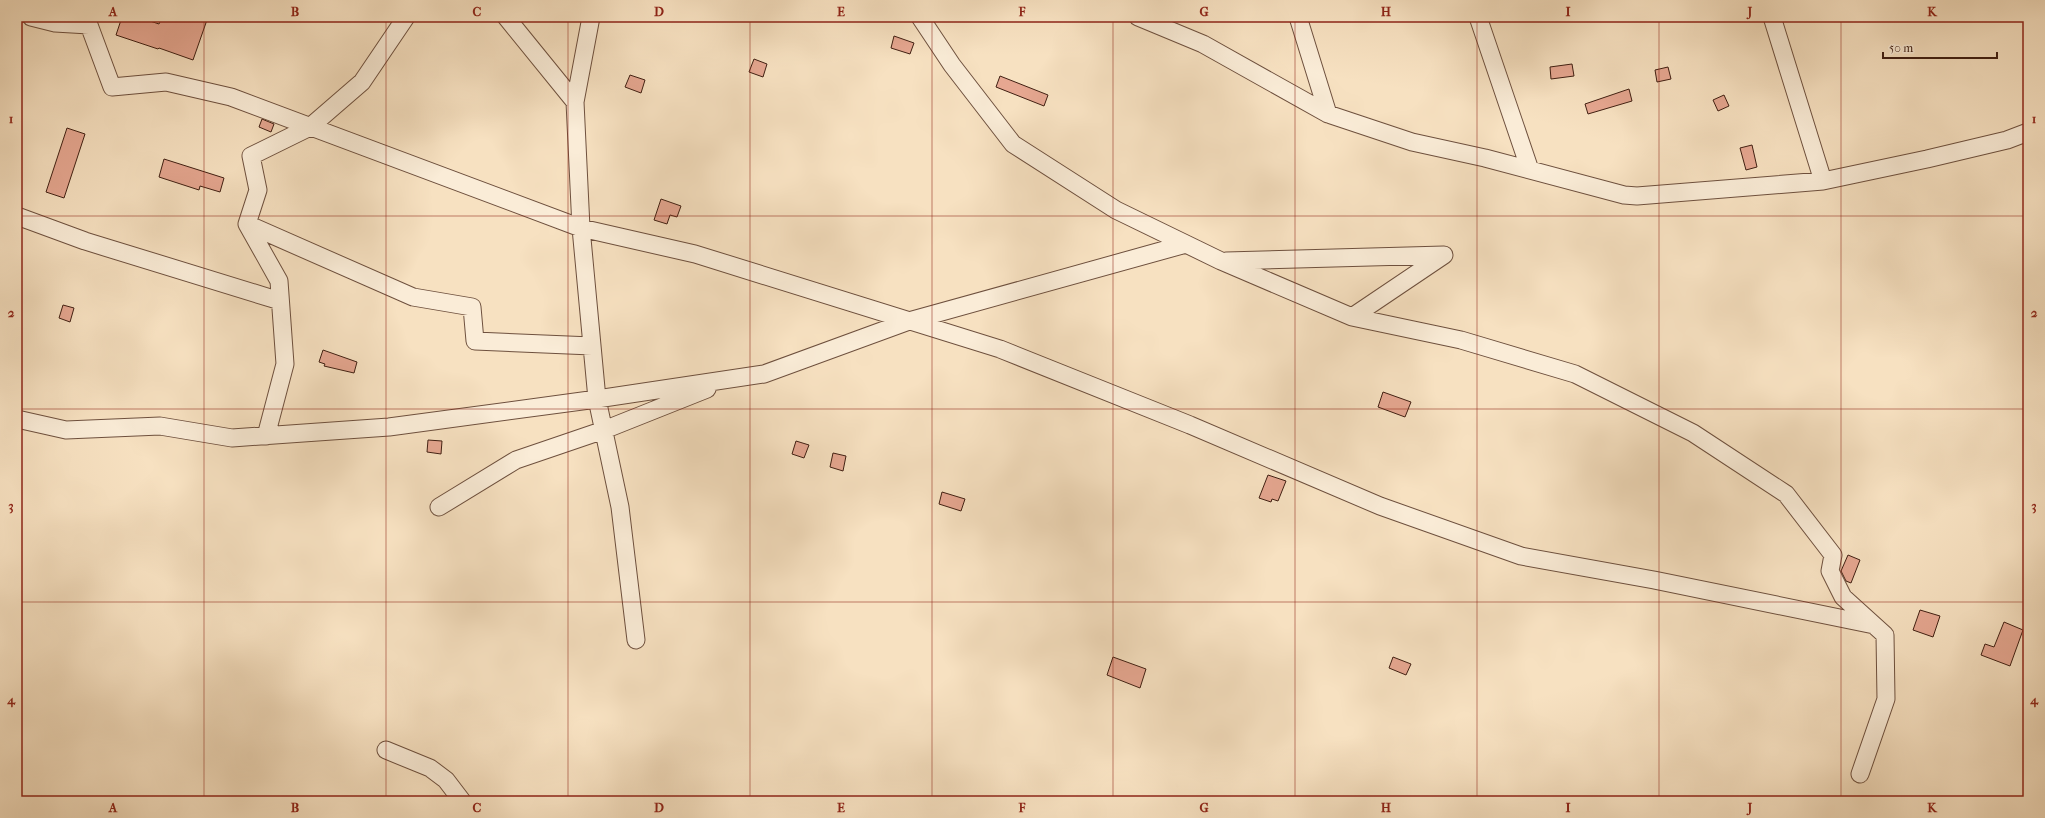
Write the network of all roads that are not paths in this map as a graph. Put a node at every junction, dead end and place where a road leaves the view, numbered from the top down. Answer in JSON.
{"nodes":[{"id":1,"x":31,"y":17,"type":"edge"},
{"id":2,"x":406,"y":17,"type":"edge"},
{"id":3,"x":506,"y":17,"type":"edge"},
{"id":4,"x":591,"y":17,"type":"edge"},
{"id":5,"x":920,"y":17,"type":"edge"},
{"id":6,"x":1138,"y":17,"type":"edge"},
{"id":7,"x":1298,"y":17,"type":"edge"},
{"id":8,"x":1478,"y":17,"type":"edge"},
{"id":9,"x":1772,"y":17,"type":"edge"},
{"id":10,"x":88,"y":21,"type":"edge"},
{"id":11,"x":575,"y":102,"type":"junction"},
{"id":12,"x":1328,"y":114,"type":"junction"},
{"id":13,"x":310,"y":127,"type":"junction"},
{"id":14,"x":2028,"y":132,"type":"edge"},
{"id":15,"x":1530,"y":170,"type":"junction"},
{"id":16,"x":1823,"y":181,"type":"junction"},
{"id":17,"x":17,"y":216,"type":"edge"},
{"id":18,"x":247,"y":224,"type":"junction"},
{"id":19,"x":581,"y":228,"type":"junction"},
{"id":20,"x":1186,"y":244,"type":"junction"},
{"id":21,"x":1221,"y":261,"type":"junction"},
{"id":22,"x":280,"y":301,"type":"junction"},
{"id":23,"x":1352,"y":317,"type":"junction"},
{"id":24,"x":909,"y":321,"type":"junction"},
{"id":25,"x":592,"y":346,"type":"junction"},
{"id":26,"x":734,"y":378,"type":"junction"},
{"id":27,"x":597,"y":399,"type":"junction"},
{"id":28,"x":17,"y":420,"type":"edge"},
{"id":29,"x":604,"y":430,"type":"junction"},
{"id":30,"x":266,"y":436,"type":"junction"},
{"id":31,"x":439,"y":507,"type":"dead end"},
{"id":32,"x":1874,"y":625,"type":"junction"},
{"id":33,"x":636,"y":640,"type":"dead end"},
{"id":34,"x":386,"y":750,"type":"dead end"},
{"id":35,"x":1860,"y":774,"type":"dead end"},
{"id":36,"x":462,"y":801,"type":"edge"}],
"edges":[{"from":1,"to":10,"type":"street"},
{"from":2,"to":13,"type":"street"},
{"from":3,"to":11,"type":"street"},
{"from":4,"to":11,"type":"street"},
{"from":5,"to":20,"type":"street"},
{"from":6,"to":12,"type":"street"},
{"from":7,"to":12,"type":"street"},
{"from":8,"to":15,"type":"street"},
{"from":9,"to":16,"type":"street"},
{"from":10,"to":13,"type":"street"},
{"from":11,"to":19,"type":"street"},
{"from":12,"to":15,"type":"street"},
{"from":13,"to":18,"type":"street"},
{"from":13,"to":19,"type":"street"},
{"from":14,"to":16,"type":"street"},
{"from":15,"to":16,"type":"street"},
{"from":17,"to":22,"type":"street"},
{"from":18,"to":22,"type":"street"},
{"from":18,"to":25,"type":"street"},
{"from":19,"to":24,"type":"street"},
{"from":19,"to":25,"type":"street"},
{"from":20,"to":21,"type":"street"},
{"from":20,"to":24,"type":"street"},
{"from":21,"to":23,"type":"street"},
{"from":21,"to":23,"type":"street"},
{"from":22,"to":30,"type":"street"},
{"from":23,"to":32,"type":"street"},
{"from":24,"to":26,"type":"street"},
{"from":24,"to":32,"type":"street"},
{"from":25,"to":27,"type":"street"},
{"from":26,"to":27,"type":"street"},
{"from":26,"to":29,"type":"street"},
{"from":27,"to":29,"type":"street"},
{"from":27,"to":30,"type":"street"},
{"from":28,"to":30,"type":"street"},
{"from":29,"to":31,"type":"street"},
{"from":29,"to":33,"type":"street"},
{"from":32,"to":35,"type":"street"},
{"from":34,"to":36,"type":"street"}]}
